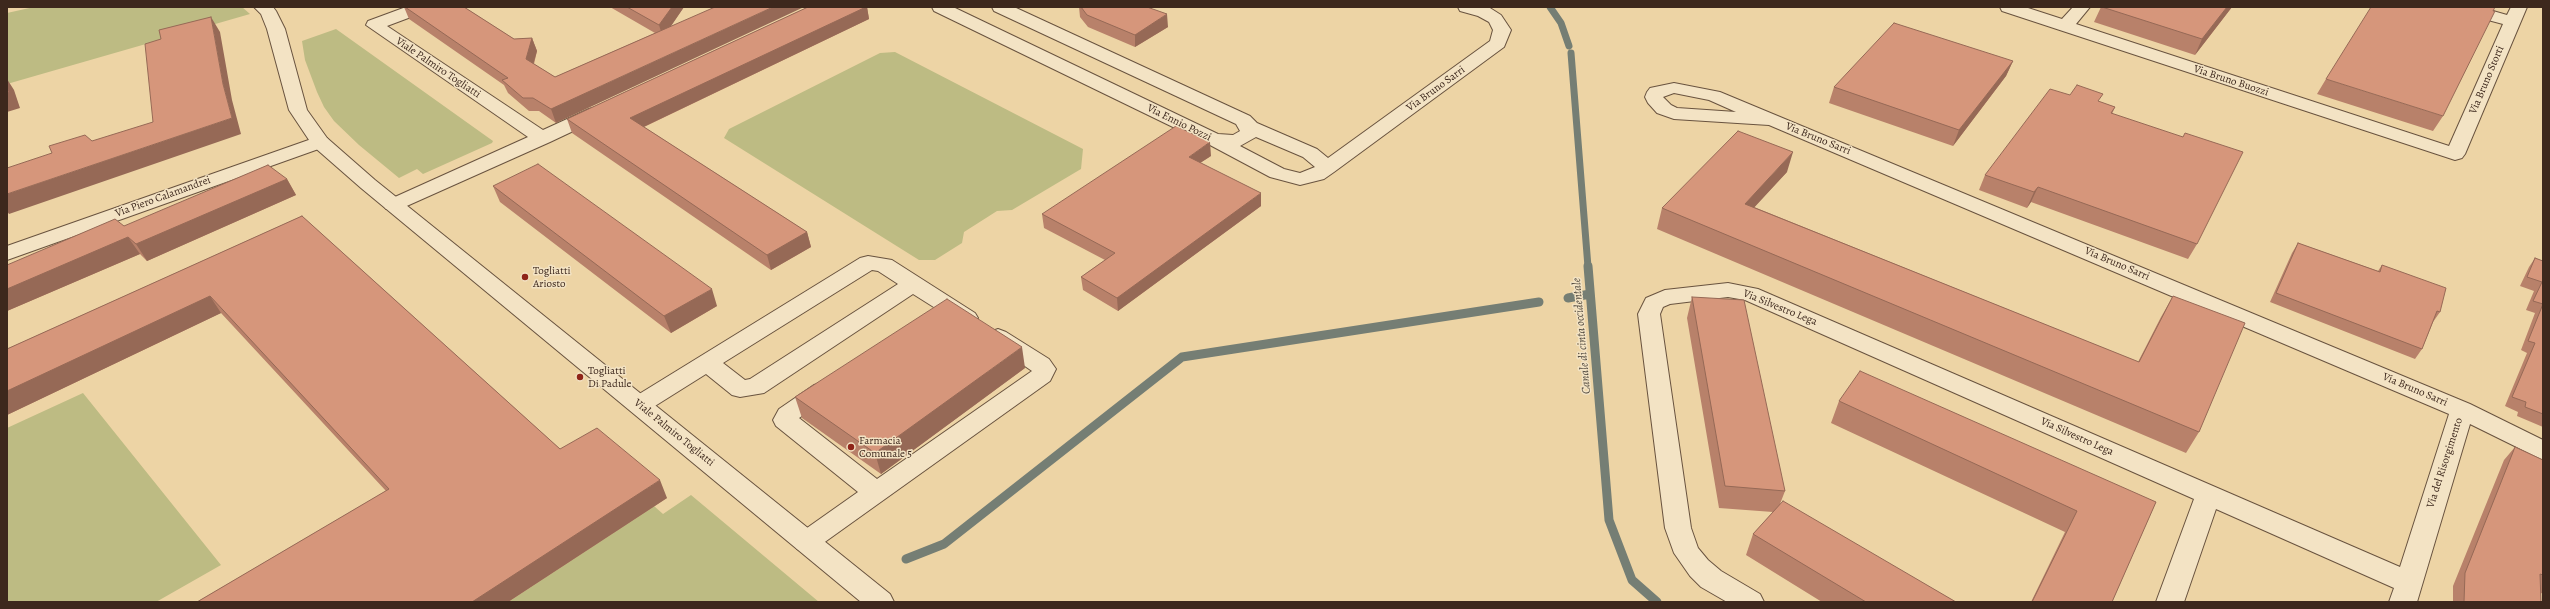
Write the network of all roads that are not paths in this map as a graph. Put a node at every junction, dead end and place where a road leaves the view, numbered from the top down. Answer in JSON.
{"nodes":[{"id":1,"x":262,"y":7,"type":"edge"},
{"id":2,"x":281,"y":7,"type":"edge"},
{"id":3,"x":421,"y":7,"type":"edge"},
{"id":4,"x":940,"y":7,"type":"edge"},
{"id":5,"x":1000,"y":7,"type":"edge"},
{"id":6,"x":1466,"y":7,"type":"edge"},
{"id":7,"x":2082,"y":7,"type":"edge"},
{"id":8,"x":2460,"y":7,"type":"edge"},
{"id":9,"x":2016,"y":8,"type":"edge"},
{"id":10,"x":2515,"y":14,"type":"edge"},
{"id":11,"x":2065,"y":26,"type":"junction"},
{"id":12,"x":276,"y":29,"type":"junction"},
{"id":13,"x":615,"y":105,"type":"edge"},
{"id":14,"x":1771,"y":120,"type":"dead end"},
{"id":15,"x":1250,"y":127,"type":"junction"},
{"id":16,"x":543,"y":138,"type":"junction"},
{"id":17,"x":1214,"y":140,"type":"junction"},
{"id":18,"x":320,"y":142,"type":"junction"},
{"id":19,"x":2455,"y":154,"type":"joint"},
{"id":20,"x":1327,"y":168,"type":"junction"},
{"id":21,"x":393,"y":205,"type":"junction"},
{"id":22,"x":7,"y":253,"type":"edge"},
{"id":23,"x":913,"y":284,"type":"junction"},
{"id":24,"x":951,"y":307,"type":"junction"},
{"id":25,"x":931,"y":320,"type":"edge"},
{"id":26,"x":706,"y":362,"type":"junction"},
{"id":27,"x":839,"y":380,"type":"edge"},
{"id":28,"x":639,"y":405,"type":"junction"},
{"id":29,"x":2462,"y":410,"type":"junction"},
{"id":30,"x":2543,"y":451,"type":"edge"},
{"id":31,"x":876,"y":492,"type":"junction"},
{"id":32,"x":2209,"y":494,"type":"junction"},
{"id":33,"x":806,"y":542,"type":"junction"},
{"id":34,"x":2406,"y":592,"type":"edge"},
{"id":35,"x":880,"y":602,"type":"edge"},
{"id":36,"x":1750,"y":602,"type":"edge"},
{"id":37,"x":2170,"y":602,"type":"edge"}],
"edges":[{"from":1,"to":12,"type":"street","name":"Viale Palmiro Togliatti"},
{"from":2,"to":12,"type":"street","name":"Viale Palmiro Togliatti"},
{"from":3,"to":16,"type":"street","name":"Viale Palmiro Togliatti"},
{"from":4,"to":17,"type":"street","name":"Via Ennio Pozzi"},
{"from":5,"to":15,"type":"street"},
{"from":6,"to":20,"type":"street","name":"Via Bruno Sarri"},
{"from":7,"to":11,"type":"street"},
{"from":8,"to":10,"type":"street"},
{"from":9,"to":11,"type":"street","name":"Via Bruno Buozzi"},
{"from":10,"to":19,"type":"street","name":"Via Bruno Storti"},
{"from":11,"to":19,"type":"street","name":"Via Bruno Buozzi"},
{"from":12,"to":18,"type":"street","name":"Viale Palmiro Togliatti"},
{"from":13,"to":16,"type":"street"},
{"from":14,"to":29,"type":"street","name":"Via Bruno Sarri"},
{"from":15,"to":17,"type":"street","name":"Via Ennio Pozzi"},
{"from":15,"to":20,"type":"street"},
{"from":16,"to":21,"type":"street"},
{"from":17,"to":20,"type":"street","name":"Via Bruno Sarri"},
{"from":18,"to":21,"type":"street","name":"Viale Palmiro Togliatti"},
{"from":18,"to":22,"type":"street","name":"Via Piero Calamandrei"},
{"from":21,"to":28,"type":"street","name":"Viale Palmiro Togliatti"},
{"from":23,"to":24,"type":"street"},
{"from":23,"to":26,"type":"street"},
{"from":23,"to":26,"type":"street"},
{"from":24,"to":25,"type":"street"},
{"from":24,"to":31,"type":"street"},
{"from":26,"to":28,"type":"street"},
{"from":27,"to":31,"type":"street"},
{"from":28,"to":33,"type":"street","name":"Viale Palmiro Togliatti"},
{"from":29,"to":30,"type":"street","name":"Via del Risorgimento"},
{"from":29,"to":34,"type":"street","name":"Via del Risorgimento"},
{"from":31,"to":33,"type":"street"},
{"from":32,"to":34,"type":"street","name":"Via Silvestro Lega"},
{"from":32,"to":36,"type":"street","name":"Via Silvestro Lega"},
{"from":32,"to":37,"type":"street"},
{"from":33,"to":35,"type":"street","name":"Viale Palmiro Togliatti"}]}
